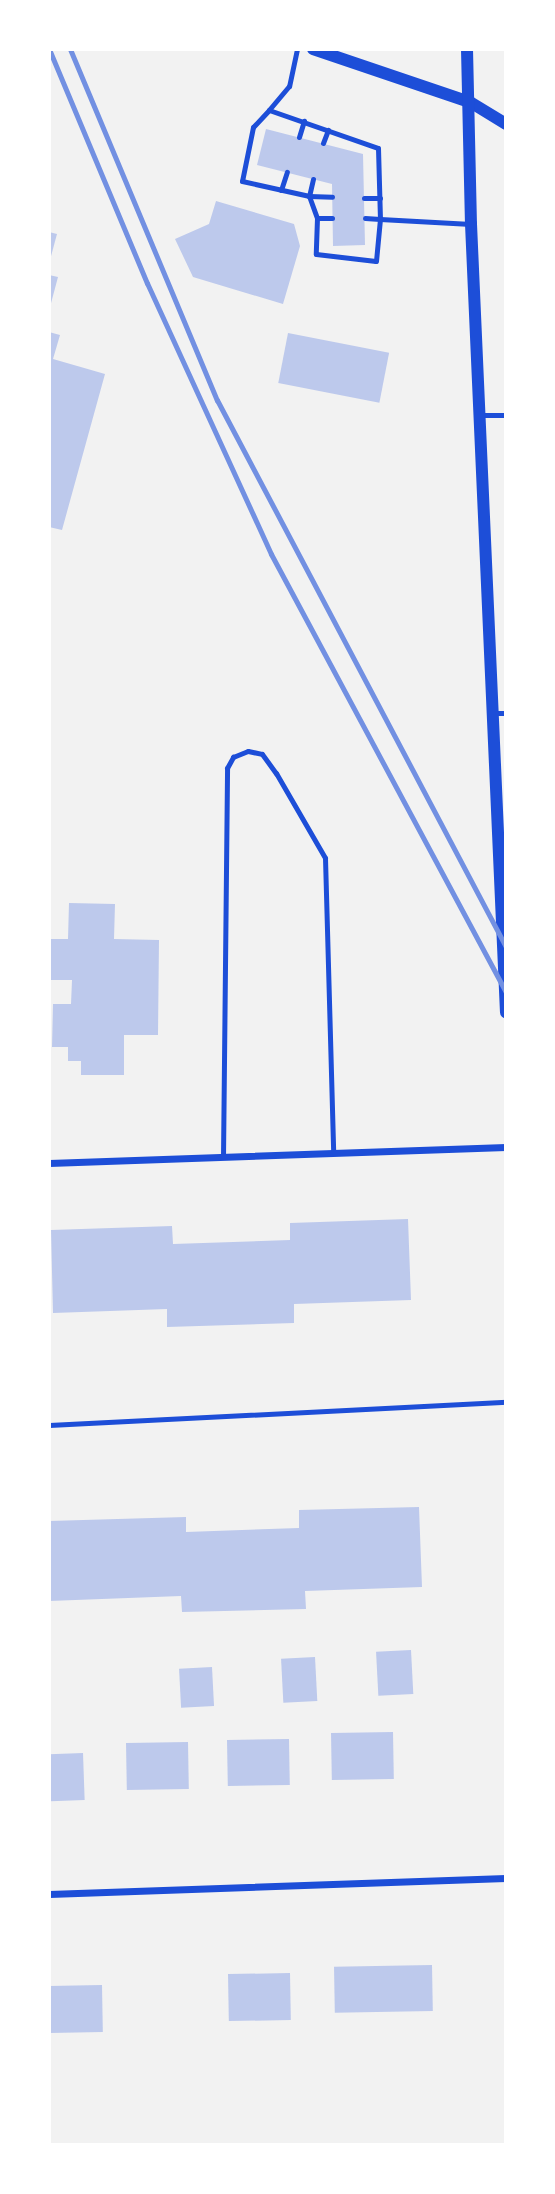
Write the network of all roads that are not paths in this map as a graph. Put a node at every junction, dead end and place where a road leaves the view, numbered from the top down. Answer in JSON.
{"nodes":[{"id":1,"x":297,"y":49,"type":"edge"},
{"id":2,"x":313,"y":49,"type":"edge"},
{"id":3,"x":467,"y":49,"type":"edge"},
{"id":4,"x":470,"y":102,"type":"junction"},
{"id":5,"x":269,"y":110,"type":"junction"},
{"id":6,"x":304,"y":121,"type":"junction"},
{"id":7,"x":506,"y":124,"type":"edge"},
{"id":8,"x":328,"y":130,"type":"junction"},
{"id":9,"x":299,"y":137,"type":"dead end"},
{"id":10,"x":323,"y":144,"type":"dead end"},
{"id":11,"x":287,"y":172,"type":"dead end"},
{"id":12,"x":313,"y":179,"type":"dead end"},
{"id":13,"x":281,"y":190,"type":"junction"},
{"id":14,"x":309,"y":196,"type":"junction"},
{"id":15,"x":332,"y":197,"type":"dead end"},
{"id":16,"x":364,"y":198,"type":"dead end"},
{"id":17,"x":380,"y":198,"type":"junction"},
{"id":18,"x":317,"y":218,"type":"junction"},
{"id":19,"x":332,"y":218,"type":"dead end"},
{"id":20,"x":365,"y":218,"type":"dead end"},
{"id":21,"x":380,"y":219,"type":"junction"},
{"id":22,"x":471,"y":224,"type":"junction"},
{"id":23,"x":481,"y":415,"type":"junction"},
{"id":24,"x":506,"y":415,"type":"edge"},
{"id":25,"x":499,"y":713,"type":"edge"},
{"id":26,"x":506,"y":1012,"type":"edge"},
{"id":27,"x":506,"y":1147,"type":"edge"},
{"id":28,"x":333,"y":1153,"type":"junction"},
{"id":29,"x":223,"y":1157,"type":"junction"},
{"id":30,"x":49,"y":1163,"type":"edge"},
{"id":31,"x":506,"y":1402,"type":"edge"},
{"id":32,"x":49,"y":1425,"type":"edge"},
{"id":33,"x":506,"y":1878,"type":"edge"},
{"id":34,"x":49,"y":1894,"type":"edge"}],
"edges":[{"from":1,"to":5,"type":"lane"},
{"from":2,"to":4,"type":"street"},
{"from":3,"to":4,"type":"street"},
{"from":4,"to":7,"type":"street"},
{"from":4,"to":22,"type":"street"},
{"from":5,"to":6,"type":"lane"},
{"from":5,"to":13,"type":"lane"},
{"from":6,"to":8,"type":"lane"},
{"from":6,"to":9,"type":"lane"},
{"from":8,"to":10,"type":"lane"},
{"from":8,"to":17,"type":"lane"},
{"from":11,"to":13,"type":"lane"},
{"from":12,"to":14,"type":"lane"},
{"from":13,"to":14,"type":"lane"},
{"from":14,"to":15,"type":"lane"},
{"from":14,"to":18,"type":"lane"},
{"from":16,"to":17,"type":"lane"},
{"from":17,"to":21,"type":"lane"},
{"from":18,"to":19,"type":"lane"},
{"from":18,"to":21,"type":"lane"},
{"from":20,"to":21,"type":"lane"},
{"from":21,"to":22,"type":"lane"},
{"from":22,"to":23,"type":"street"},
{"from":23,"to":24,"type":"lane"},
{"from":23,"to":25,"type":"street"},
{"from":25,"to":26,"type":"street"},
{"from":27,"to":28,"type":"street"},
{"from":28,"to":29,"type":"street"},
{"from":28,"to":29,"type":"lane"},
{"from":29,"to":30,"type":"street"},
{"from":31,"to":32,"type":"lane"},
{"from":33,"to":34,"type":"street"}]}
